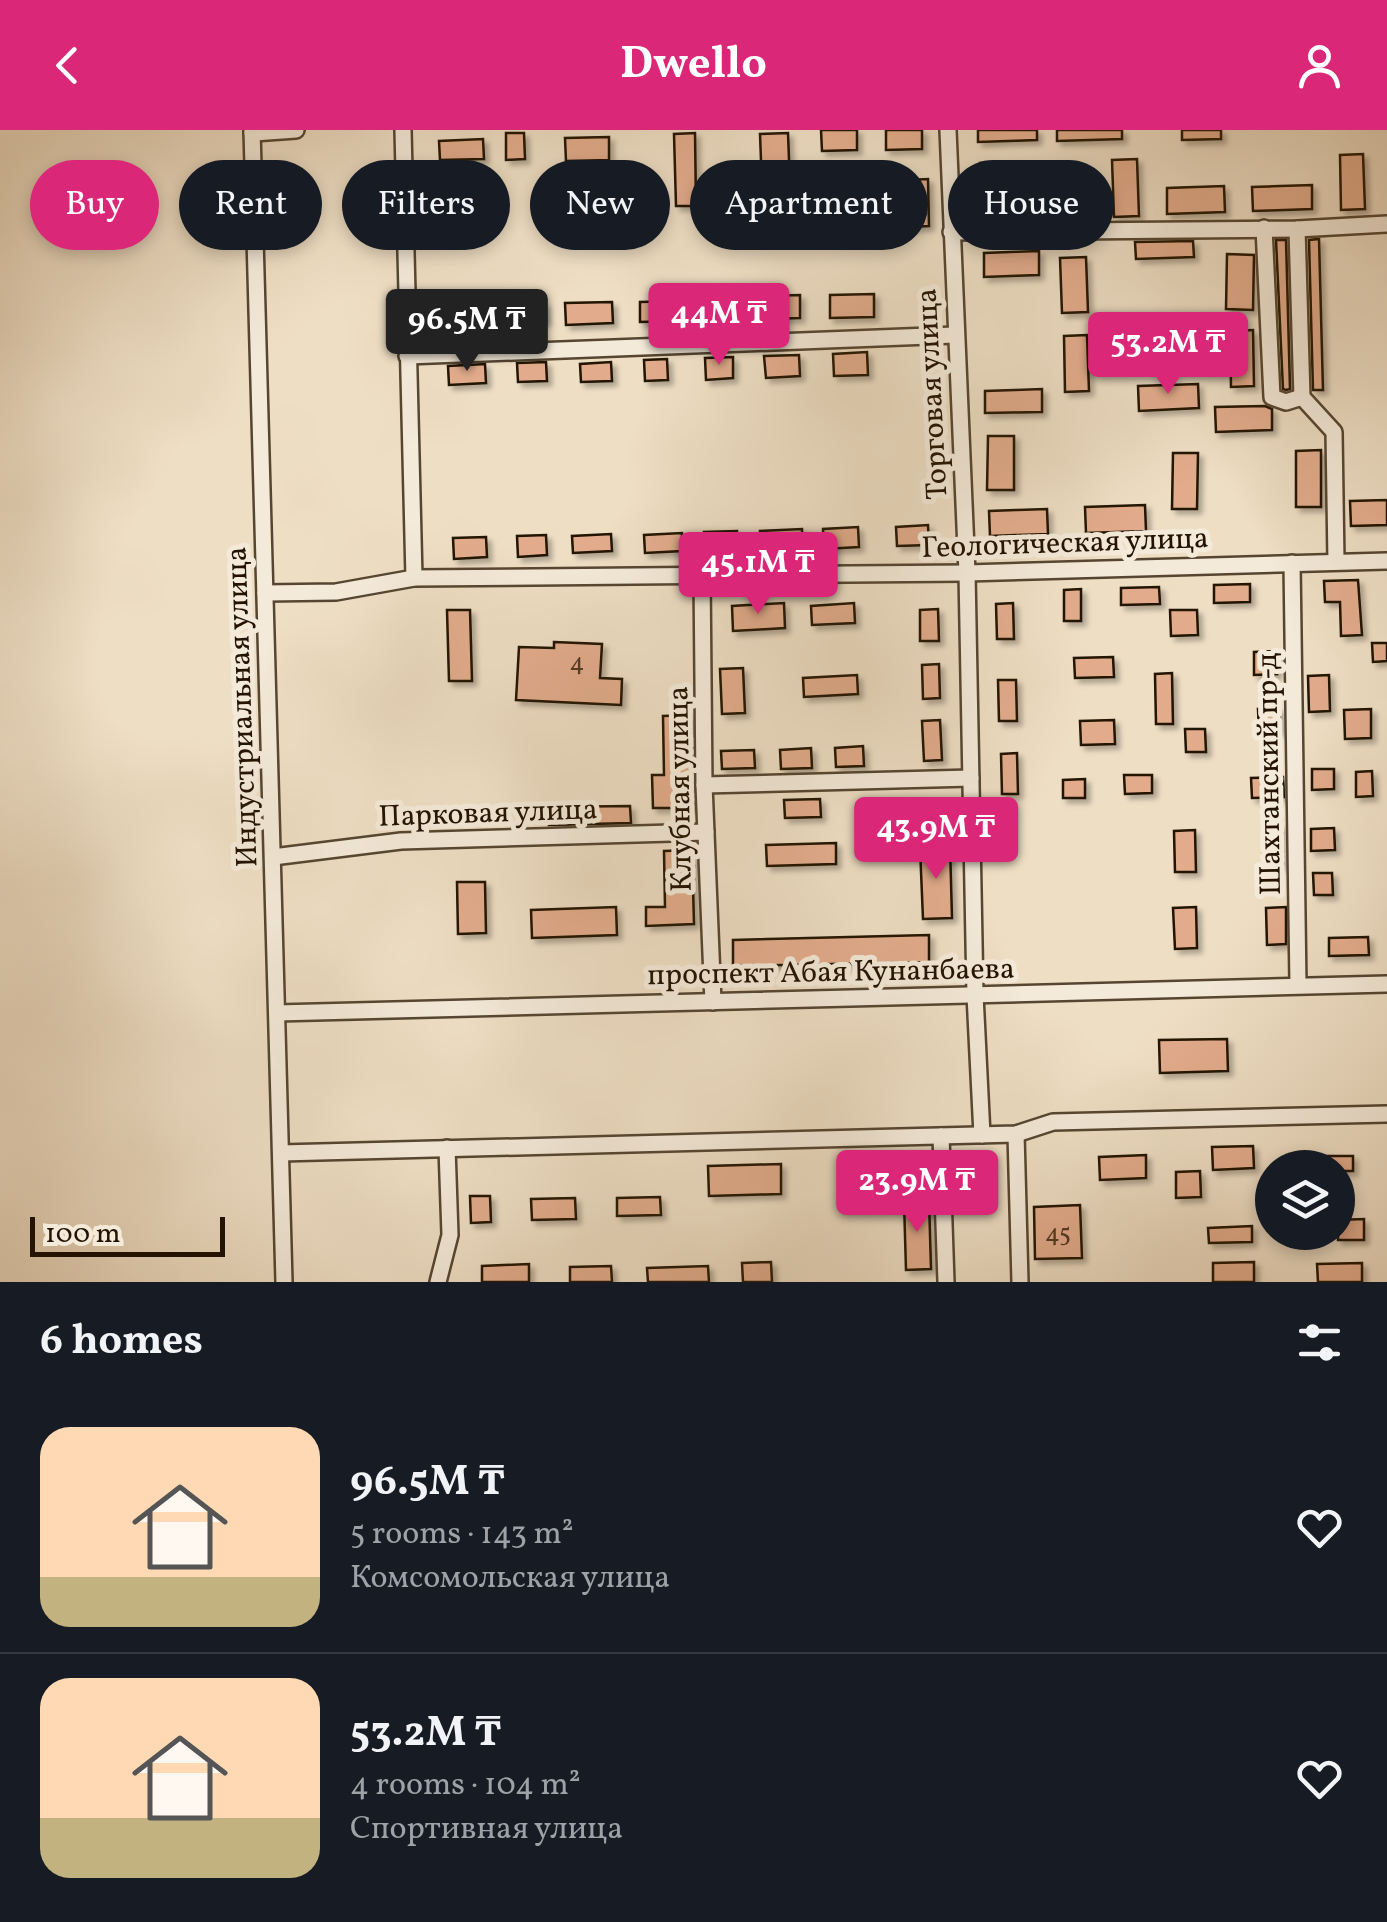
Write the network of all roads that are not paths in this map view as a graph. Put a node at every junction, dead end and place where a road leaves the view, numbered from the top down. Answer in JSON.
{"nodes":[{"id":1,"x":296,"y":130,"type":"edge"},
{"id":2,"x":403,"y":130,"type":"edge"},
{"id":3,"x":948,"y":130,"type":"edge"},
{"id":4,"x":252,"y":132,"type":"edge"},
{"id":5,"x":949,"y":160,"type":"edge"},
{"id":6,"x":1387,"y":224,"type":"edge"},
{"id":7,"x":1264,"y":228,"type":"junction"},
{"id":8,"x":1297,"y":229,"type":"junction"},
{"id":9,"x":1114,"y":230,"type":"edge"},
{"id":10,"x":952,"y":250,"type":"edge"},
{"id":11,"x":955,"y":335,"type":"junction"},
{"id":12,"x":407,"y":356,"type":"junction"},
{"id":13,"x":1302,"y":397,"type":"junction"},
{"id":14,"x":1336,"y":562,"type":"junction"},
{"id":15,"x":1387,"y":562,"type":"edge"},
{"id":16,"x":1292,"y":563,"type":"junction"},
{"id":17,"x":967,"y":573,"type":"junction"},
{"id":18,"x":702,"y":575,"type":"junction"},
{"id":19,"x":414,"y":578,"type":"junction"},
{"id":20,"x":266,"y":593,"type":"junction"},
{"id":21,"x":971,"y":778,"type":"junction"},
{"id":22,"x":704,"y":785,"type":"junction"},
{"id":23,"x":706,"y":832,"type":"junction"},
{"id":24,"x":273,"y":857,"type":"junction"},
{"id":25,"x":1387,"y":984,"type":"edge"},
{"id":26,"x":1298,"y":985,"type":"junction"},
{"id":27,"x":975,"y":995,"type":"junction"},
{"id":28,"x":713,"y":1002,"type":"junction"},
{"id":29,"x":277,"y":1012,"type":"junction"},
{"id":30,"x":1387,"y":1114,"type":"edge"},
{"id":31,"x":1016,"y":1134,"type":"junction"},
{"id":32,"x":982,"y":1135,"type":"junction"},
{"id":33,"x":941,"y":1136,"type":"junction"},
{"id":34,"x":447,"y":1148,"type":"junction"},
{"id":35,"x":281,"y":1152,"type":"junction"},
{"id":36,"x":284,"y":1282,"type":"edge"},
{"id":37,"x":438,"y":1282,"type":"edge"},
{"id":38,"x":946,"y":1282,"type":"edge"},
{"id":39,"x":1020,"y":1282,"type":"edge"}],
"edges":[{"from":1,"to":4,"type":"street"},
{"from":2,"to":12,"type":"street"},
{"from":3,"to":5,"type":"street","name":"Торговая улица"},
{"from":4,"to":20,"type":"street","name":"Индустриальная улица"},
{"from":6,"to":8,"type":"street"},
{"from":7,"to":8,"type":"street"},
{"from":7,"to":9,"type":"street"},
{"from":7,"to":13,"type":"street"},
{"from":8,"to":13,"type":"street"},
{"from":10,"to":11,"type":"street","name":"Торговая улица"},
{"from":11,"to":12,"type":"street"},
{"from":11,"to":17,"type":"street","name":"Торговая улица"},
{"from":12,"to":19,"type":"street"},
{"from":13,"to":14,"type":"street"},
{"from":14,"to":15,"type":"street","name":"Геологическая улица"},
{"from":14,"to":16,"type":"street","name":"Геологическая улица"},
{"from":16,"to":17,"type":"street","name":"Геологическая улица"},
{"from":16,"to":26,"type":"street","name":"Шахтанский пр-д"},
{"from":17,"to":18,"type":"street","name":"Геологическая улица"},
{"from":17,"to":21,"type":"street","name":"Торговая улица"},
{"from":18,"to":19,"type":"street","name":"Геологическая улица"},
{"from":18,"to":22,"type":"street","name":"Клубная улица"},
{"from":19,"to":20,"type":"street","name":"Геологическая улица"},
{"from":20,"to":24,"type":"street","name":"Индустриальная улица"},
{"from":21,"to":22,"type":"street"},
{"from":21,"to":27,"type":"street","name":"Торговая улица"},
{"from":22,"to":23,"type":"street","name":"Клубная улица"},
{"from":23,"to":24,"type":"street","name":"Парковая улица"},
{"from":23,"to":28,"type":"street","name":"Клубная улица"},
{"from":24,"to":29,"type":"street","name":"Индустриальная улица"},
{"from":25,"to":26,"type":"street","name":"проспект Абая Кунанбаева"},
{"from":26,"to":27,"type":"street","name":"проспект Абая Кунанбаева"},
{"from":27,"to":28,"type":"street","name":"проспект Абая Кунанбаева"},
{"from":27,"to":32,"type":"street","name":"Торговая улица"},
{"from":28,"to":29,"type":"street","name":"проспект Абая Кунанбаева"},
{"from":29,"to":35,"type":"street","name":"Индустриальная улица"},
{"from":30,"to":31,"type":"street"},
{"from":31,"to":32,"type":"street"},
{"from":31,"to":39,"type":"street"},
{"from":32,"to":33,"type":"street"},
{"from":33,"to":34,"type":"street"},
{"from":33,"to":38,"type":"street"},
{"from":34,"to":35,"type":"street"},
{"from":34,"to":37,"type":"street"},
{"from":35,"to":36,"type":"street","name":"Индустриальная улица"}]}
